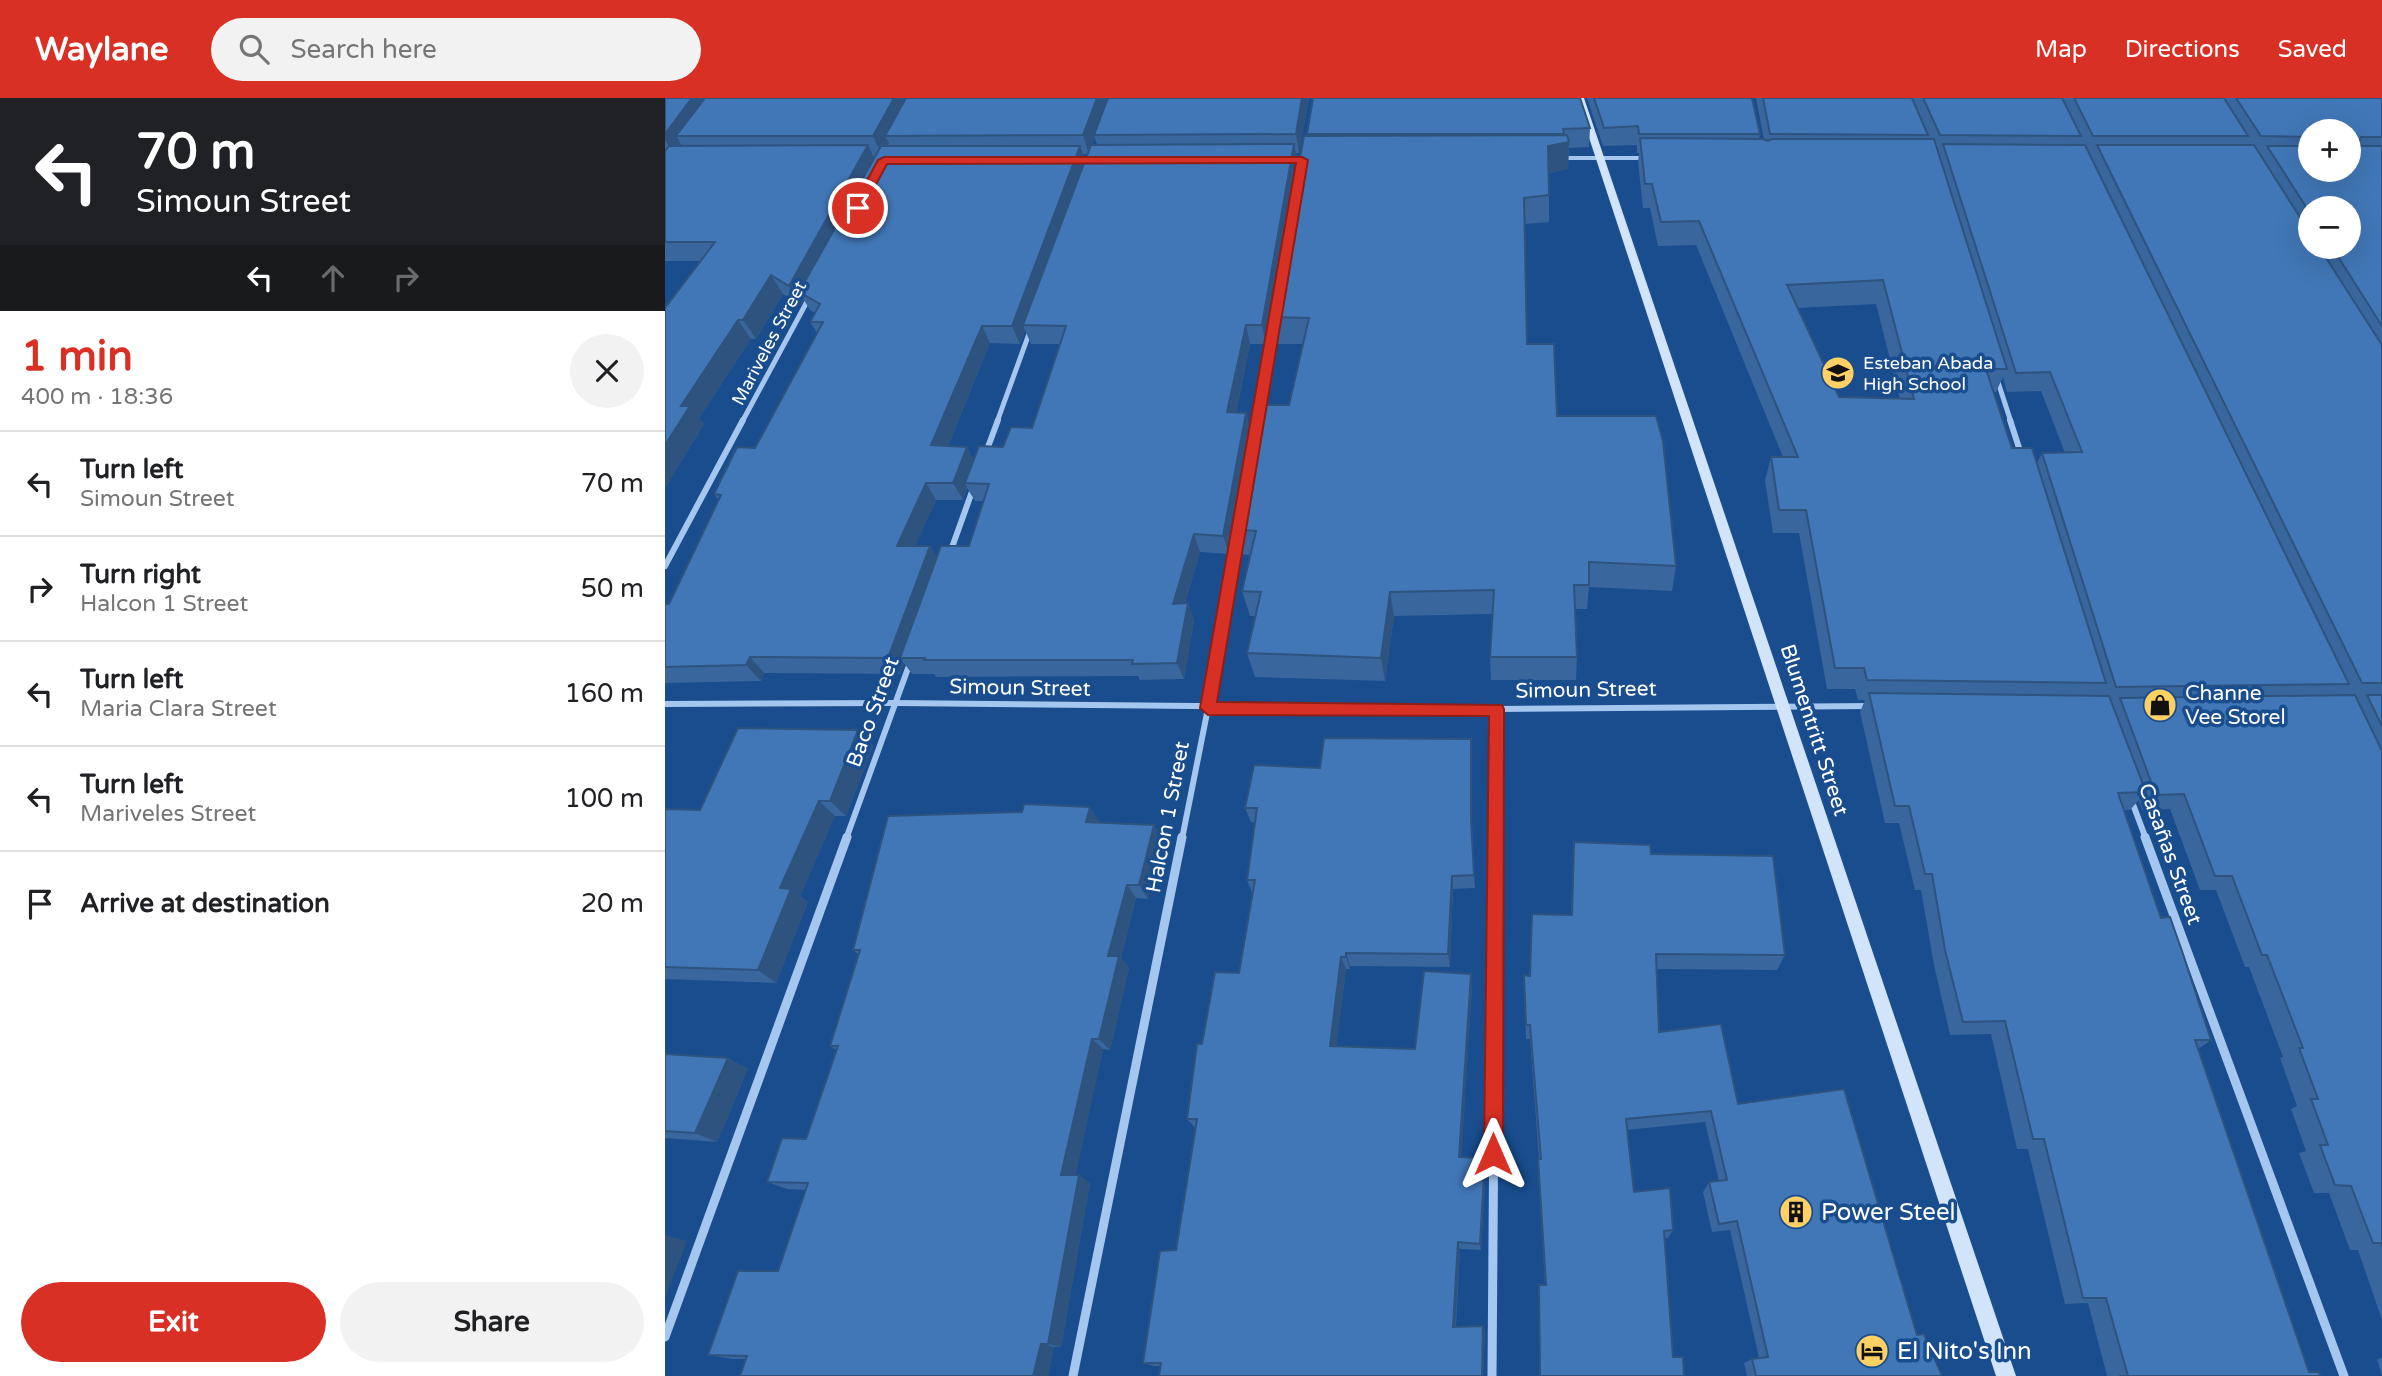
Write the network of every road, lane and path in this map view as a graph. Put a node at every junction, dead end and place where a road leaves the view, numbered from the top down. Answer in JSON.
{"nodes":[{"id":1,"x":1580,"y":98,"type":"edge"},
{"id":2,"x":1598,"y":157,"type":"junction"},
{"id":3,"x":1544,"y":158,"type":"edge"},
{"id":4,"x":1667,"y":158,"type":"edge"},
{"id":5,"x":811,"y":296,"type":"edge"},
{"id":6,"x":1276,"y":311,"type":"edge"},
{"id":7,"x":1031,"y":328,"type":"edge"},
{"id":8,"x":1994,"y":369,"type":"edge"},
{"id":9,"x":1258,"y":420,"type":"edge"},
{"id":10,"x":984,"y":458,"type":"edge"},
{"id":11,"x":2022,"y":461,"type":"edge"},
{"id":12,"x":975,"y":484,"type":"edge"},
{"id":13,"x":1239,"y":530,"type":"edge"},
{"id":14,"x":947,"y":561,"type":"edge"},
{"id":15,"x":665,"y":566,"type":"edge"},
{"id":16,"x":914,"y":652,"type":"edge"},
{"id":17,"x":895,"y":703,"type":"junction"},
{"id":18,"x":665,"y":704,"type":"edge"},
{"id":19,"x":1784,"y":705,"type":"junction"},
{"id":20,"x":1879,"y":706,"type":"edge"},
{"id":21,"x":1208,"y":708,"type":"junction"},
{"id":22,"x":1497,"y":709,"type":"junction"},
{"id":23,"x":2127,"y":788,"type":"edge"},
{"id":24,"x":665,"y":1337,"type":"edge"},
{"id":25,"x":1073,"y":1376,"type":"edge"},
{"id":26,"x":1492,"y":1376,"type":"edge"},
{"id":27,"x":2006,"y":1376,"type":"edge"},
{"id":28,"x":2344,"y":1376,"type":"edge"}],
"edges":[{"from":1,"to":2,"type":"main road","name":"Blumentritt Street"},
{"from":2,"to":3,"type":"street"},
{"from":2,"to":4,"type":"street"},
{"from":2,"to":19,"type":"main road","name":"Blumentritt Street"},
{"from":5,"to":15,"type":"street","name":"Mariveles Street"},
{"from":6,"to":9,"type":"street"},
{"from":7,"to":10,"type":"street"},
{"from":8,"to":11,"type":"street"},
{"from":12,"to":14,"type":"street"},
{"from":13,"to":21,"type":"street","name":"Halcon 1 Street"},
{"from":16,"to":17,"type":"street","name":"Baco Street"},
{"from":17,"to":18,"type":"street","name":"Simoun Street"},
{"from":17,"to":21,"type":"street","name":"Simoun Street"},
{"from":17,"to":24,"type":"street","name":"Baco Street"},
{"from":19,"to":20,"type":"street","name":"Simoun Street"},
{"from":19,"to":22,"type":"street","name":"Simoun Street"},
{"from":19,"to":27,"type":"main road","name":"Blumentritt Street"},
{"from":21,"to":22,"type":"street","name":"Simoun Street"},
{"from":21,"to":25,"type":"street","name":"Halcon 1 Street"},
{"from":22,"to":26,"type":"street"},
{"from":23,"to":28,"type":"street","name":"Casañas Street"}]}
